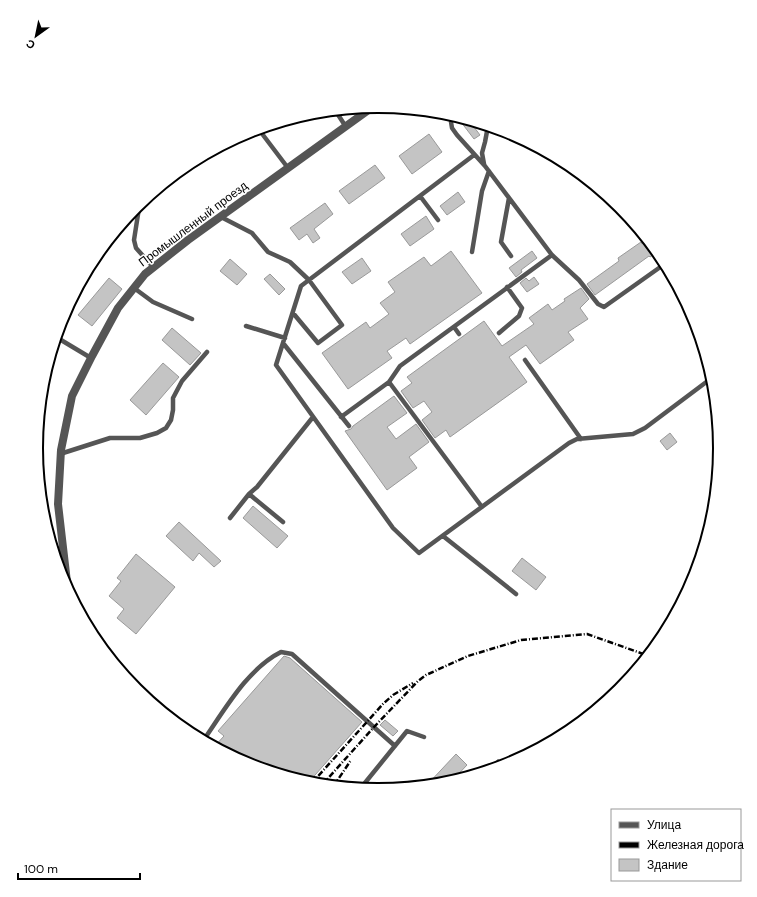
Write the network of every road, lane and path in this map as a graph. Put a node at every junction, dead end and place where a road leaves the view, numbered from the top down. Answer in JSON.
{"nodes":[{"id":1,"x":365,"y":114,"type":"edge"},
{"id":2,"x":339,"y":116,"type":"edge"},
{"id":3,"x":451,"y":121,"type":"edge"},
{"id":4,"x":346,"y":127,"type":"junction"},
{"id":5,"x":487,"y":131,"type":"edge"},
{"id":6,"x":262,"y":134,"type":"edge"},
{"id":7,"x":474,"y":155,"type":"junction"},
{"id":8,"x":485,"y":166,"type":"junction"},
{"id":9,"x":288,"y":168,"type":"junction"},
{"id":10,"x":489,"y":171,"type":"junction"},
{"id":11,"x":420,"y":196,"type":"junction"},
{"id":12,"x":509,"y":198,"type":"junction"},
{"id":13,"x":138,"y":214,"type":"edge"},
{"id":14,"x":221,"y":216,"type":"junction"},
{"id":15,"x":438,"y":220,"type":"dead end"},
{"id":16,"x":472,"y":252,"type":"dead end"},
{"id":17,"x":552,"y":255,"type":"junction"},
{"id":18,"x":511,"y":256,"type":"dead end"},
{"id":19,"x":153,"y":267,"type":"junction"},
{"id":20,"x":661,"y":268,"type":"edge"},
{"id":21,"x":309,"y":280,"type":"junction"},
{"id":22,"x":134,"y":288,"type":"junction"},
{"id":23,"x":507,"y":288,"type":"junction"},
{"id":24,"x":293,"y":313,"type":"junction"},
{"id":25,"x":192,"y":319,"type":"dead end"},
{"id":26,"x":246,"y":326,"type":"dead end"},
{"id":27,"x":454,"y":327,"type":"junction"},
{"id":28,"x":499,"y":333,"type":"dead end"},
{"id":29,"x":459,"y":334,"type":"dead end"},
{"id":30,"x":61,"y":340,"type":"edge"},
{"id":31,"x":284,"y":340,"type":"junction"},
{"id":32,"x":207,"y":352,"type":"dead end"},
{"id":33,"x":91,"y":358,"type":"junction"},
{"id":34,"x":525,"y":360,"type":"dead end"},
{"id":35,"x":708,"y":381,"type":"edge"},
{"id":36,"x":389,"y":382,"type":"junction"},
{"id":37,"x":341,"y":416,"type":"junction"},
{"id":38,"x":313,"y":417,"type":"junction"},
{"id":39,"x":349,"y":426,"type":"dead end"},
{"id":40,"x":581,"y":439,"type":"junction"},
{"id":41,"x":60,"y":454,"type":"junction"},
{"id":42,"x":249,"y":494,"type":"junction"},
{"id":43,"x":482,"y":507,"type":"junction"},
{"id":44,"x":230,"y":518,"type":"dead end"},
{"id":45,"x":283,"y":522,"type":"dead end"},
{"id":46,"x":443,"y":536,"type":"junction"},
{"id":47,"x":65,"y":567,"type":"edge"},
{"id":48,"x":516,"y":594,"type":"dead end"},
{"id":49,"x":207,"y":737,"type":"edge"},
{"id":50,"x":424,"y":737,"type":"dead end"},
{"id":51,"x":395,"y":746,"type":"junction"},
{"id":52,"x":365,"y":783,"type":"edge"}],
"edges":[{"from":1,"to":4,"type":"street","name":"Промышленный проезд"},
{"from":2,"to":4,"type":"lane"},
{"from":3,"to":7,"type":"lane"},
{"from":4,"to":9,"type":"street","name":"Промышленный проезд"},
{"from":5,"to":8,"type":"lane"},
{"from":6,"to":9,"type":"lane"},
{"from":7,"to":8,"type":"lane"},
{"from":7,"to":11,"type":"lane"},
{"from":8,"to":10,"type":"lane"},
{"from":9,"to":14,"type":"street","name":"Промышленный проезд"},
{"from":10,"to":12,"type":"lane"},
{"from":10,"to":16,"type":"lane"},
{"from":11,"to":15,"type":"lane"},
{"from":11,"to":21,"type":"lane"},
{"from":12,"to":17,"type":"lane"},
{"from":12,"to":18,"type":"lane"},
{"from":13,"to":19,"type":"lane"},
{"from":14,"to":19,"type":"street","name":"Промышленный проезд"},
{"from":14,"to":21,"type":"lane"},
{"from":17,"to":20,"type":"lane"},
{"from":17,"to":23,"type":"lane"},
{"from":19,"to":22,"type":"street","name":"Промышленный проезд"},
{"from":21,"to":24,"type":"lane"},
{"from":21,"to":24,"type":"lane"},
{"from":22,"to":25,"type":"lane"},
{"from":22,"to":33,"type":"street","name":"Промышленный проезд"},
{"from":23,"to":27,"type":"lane"},
{"from":23,"to":28,"type":"lane"},
{"from":24,"to":31,"type":"lane"},
{"from":26,"to":31,"type":"lane"},
{"from":27,"to":29,"type":"lane"},
{"from":27,"to":36,"type":"lane"},
{"from":30,"to":33,"type":"lane"},
{"from":31,"to":37,"type":"lane"},
{"from":31,"to":38,"type":"lane"},
{"from":32,"to":41,"type":"lane"},
{"from":33,"to":41,"type":"street","name":"Промышленный проезд"},
{"from":34,"to":40,"type":"lane"},
{"from":35,"to":40,"type":"lane"},
{"from":36,"to":37,"type":"lane"},
{"from":36,"to":43,"type":"lane"},
{"from":37,"to":39,"type":"lane"},
{"from":38,"to":42,"type":"lane"},
{"from":38,"to":46,"type":"lane"},
{"from":40,"to":43,"type":"lane"},
{"from":41,"to":47,"type":"street","name":"Промышленный проезд"},
{"from":42,"to":44,"type":"lane"},
{"from":42,"to":45,"type":"lane"},
{"from":43,"to":46,"type":"lane"},
{"from":46,"to":48,"type":"lane"},
{"from":49,"to":51,"type":"lane"},
{"from":50,"to":51,"type":"lane"},
{"from":51,"to":52,"type":"lane"}]}
